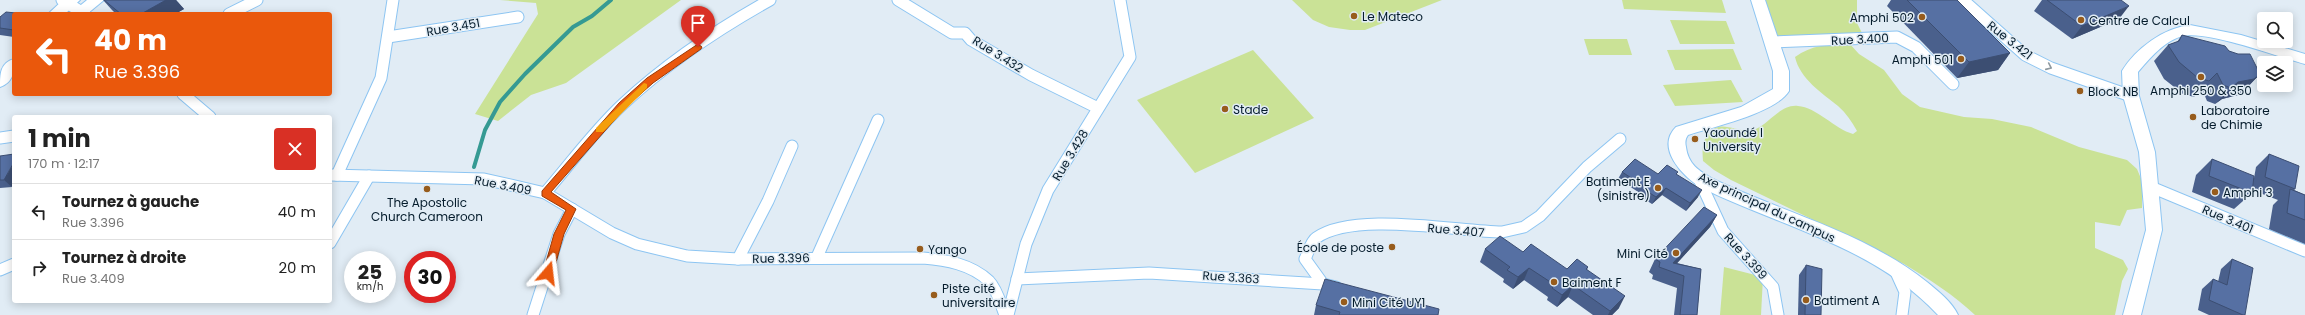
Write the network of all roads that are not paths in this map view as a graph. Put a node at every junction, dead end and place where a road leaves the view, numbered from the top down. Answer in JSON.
{"nodes":[{"id":1,"x":98,"y":0,"type":"edge"},
{"id":2,"x":257,"y":0,"type":"edge"},
{"id":3,"x":393,"y":0,"type":"edge"},
{"id":4,"x":770,"y":0,"type":"edge"},
{"id":5,"x":898,"y":0,"type":"edge"},
{"id":6,"x":1120,"y":0,"type":"edge"},
{"id":7,"x":1758,"y":0,"type":"edge"},
{"id":8,"x":1963,"y":0,"type":"edge"},
{"id":9,"x":74,"y":7,"type":"edge"},
{"id":10,"x":60,"y":12,"type":"edge"},
{"id":11,"x":233,"y":12,"type":"edge"},
{"id":12,"x":518,"y":17,"type":"dead end"},
{"id":13,"x":388,"y":37,"type":"junction"},
{"id":14,"x":1773,"y":42,"type":"junction"},
{"id":15,"x":2305,"y":59,"type":"edge"},
{"id":16,"x":12,"y":66,"type":"edge"},
{"id":17,"x":0,"y":81,"type":"edge"},
{"id":18,"x":1952,"y":84,"type":"dead end"},
{"id":19,"x":185,"y":96,"type":"edge"},
{"id":20,"x":2131,"y":96,"type":"junction"},
{"id":21,"x":1098,"y":108,"type":"junction"},
{"id":22,"x":208,"y":115,"type":"edge"},
{"id":23,"x":878,"y":120,"type":"dead end"},
{"id":24,"x":12,"y":136,"type":"edge"},
{"id":25,"x":0,"y":138,"type":"edge"},
{"id":26,"x":1620,"y":139,"type":"dead end"},
{"id":27,"x":792,"y":146,"type":"dead end"},
{"id":28,"x":334,"y":175,"type":"edge"},
{"id":29,"x":369,"y":176,"type":"junction"},
{"id":30,"x":1698,"y":177,"type":"junction"},
{"id":31,"x":2151,"y":187,"type":"junction"},
{"id":32,"x":545,"y":193,"type":"junction"},
{"id":33,"x":572,"y":209,"type":"junction"},
{"id":34,"x":332,"y":240,"type":"edge"},
{"id":35,"x":2305,"y":251,"type":"edge"},
{"id":36,"x":817,"y":257,"type":"junction"},
{"id":37,"x":738,"y":259,"type":"junction"},
{"id":38,"x":12,"y":265,"type":"edge"},
{"id":39,"x":1894,"y":268,"type":"junction"},
{"id":40,"x":0,"y":270,"type":"edge"},
{"id":41,"x":1016,"y":279,"type":"junction"},
{"id":42,"x":1323,"y":284,"type":"junction"},
{"id":43,"x":1349,"y":290,"type":"edge"},
{"id":44,"x":533,"y":315,"type":"edge"},
{"id":45,"x":1005,"y":315,"type":"edge"},
{"id":46,"x":1008,"y":315,"type":"edge"},
{"id":47,"x":1778,"y":315,"type":"edge"},
{"id":48,"x":1902,"y":315,"type":"edge"},
{"id":49,"x":1949,"y":315,"type":"edge"},
{"id":50,"x":2132,"y":315,"type":"edge"}],
"edges":[{"from":1,"to":9,"type":"street"},
{"from":2,"to":11,"type":"street"},
{"from":3,"to":13,"type":"street"},
{"from":4,"to":32,"type":"street","name":"Rue 3.409"},
{"from":5,"to":21,"type":"street","name":"Rue 3.432"},
{"from":6,"to":21,"type":"street","name":"Rue 3.428"},
{"from":7,"to":14,"type":"street","name":"Axe principal du campus"},
{"from":8,"to":20,"type":"street","name":"Rue 3.421","one_way":true},
{"from":9,"to":10,"type":"street"},
{"from":12,"to":13,"type":"street","name":"Rue 3.451"},
{"from":13,"to":28,"type":"street"},
{"from":14,"to":18,"type":"street","name":"Rue 3.400"},
{"from":14,"to":30,"type":"street","name":"Axe principal du campus"},
{"from":15,"to":20,"type":"street"},
{"from":16,"to":17,"type":"street"},
{"from":19,"to":22,"type":"street"},
{"from":20,"to":31,"type":"street"},
{"from":21,"to":41,"type":"street","name":"Rue 3.428"},
{"from":23,"to":36,"type":"street"},
{"from":24,"to":25,"type":"street"},
{"from":26,"to":42,"type":"street","name":"Rue 3.407"},
{"from":27,"to":37,"type":"street"},
{"from":28,"to":29,"type":"street","name":"Rue 3.409"},
{"from":29,"to":32,"type":"street","name":"Rue 3.409"},
{"from":29,"to":34,"type":"street"},
{"from":30,"to":39,"type":"street","name":"Axe principal du campus"},
{"from":30,"to":47,"type":"street","name":"Rue 3.399"},
{"from":31,"to":35,"type":"street","name":"Rue 3.401"},
{"from":31,"to":50,"type":"street"},
{"from":32,"to":33,"type":"street","name":"Rue 3.396"},
{"from":33,"to":37,"type":"street","name":"Rue 3.396"},
{"from":33,"to":44,"type":"street"},
{"from":36,"to":37,"type":"street","name":"Rue 3.396"},
{"from":36,"to":45,"type":"street","name":"Rue 3.396"},
{"from":38,"to":40,"type":"street"},
{"from":39,"to":48,"type":"street"},
{"from":39,"to":49,"type":"street","name":"Axe principal du campus"},
{"from":41,"to":42,"type":"street","name":"Rue 3.363"},
{"from":41,"to":46,"type":"street","name":"Rue 3.428"},
{"from":42,"to":43,"type":"street","name":"Rue 3.363"}]}
